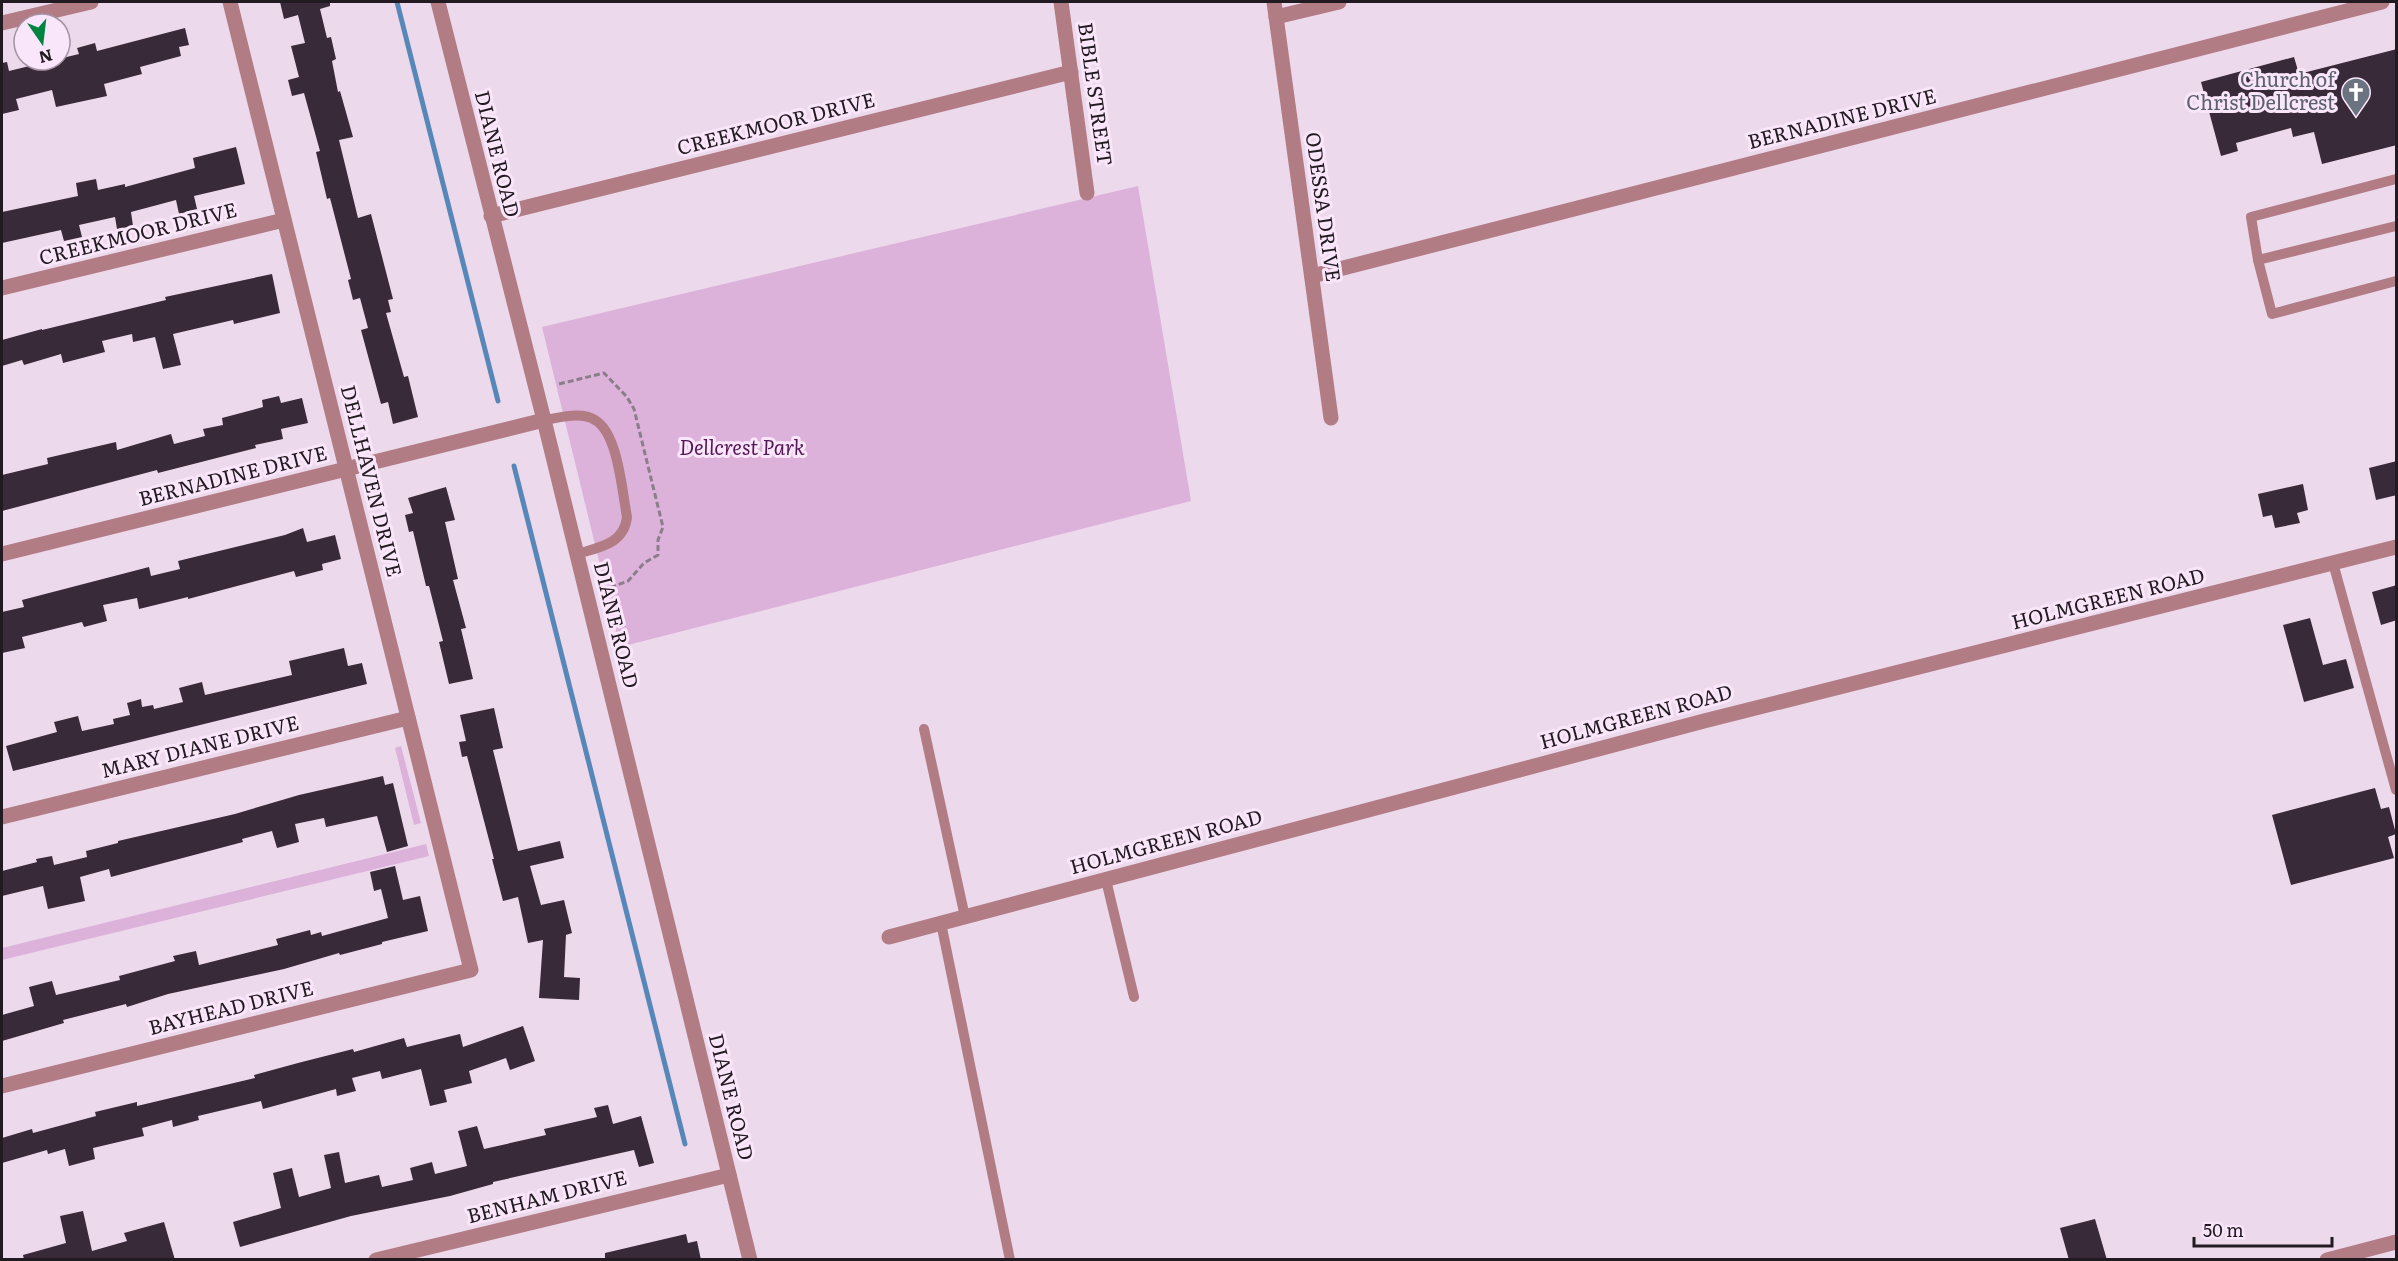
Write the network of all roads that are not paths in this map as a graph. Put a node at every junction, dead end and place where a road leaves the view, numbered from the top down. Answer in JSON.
{"nodes":[{"id":1,"x":91,"y":2,"type":"edge"},
{"id":2,"x":230,"y":2,"type":"edge"},
{"id":3,"x":438,"y":2,"type":"edge"},
{"id":4,"x":1061,"y":2,"type":"edge"},
{"id":5,"x":1274,"y":2,"type":"edge"},
{"id":6,"x":1339,"y":2,"type":"edge"},
{"id":7,"x":2382,"y":2,"type":"edge"},
{"id":8,"x":1276,"y":18,"type":"junction"},
{"id":9,"x":2,"y":23,"type":"edge"},
{"id":10,"x":1071,"y":72,"type":"junction"},
{"id":11,"x":2397,"y":179,"type":"edge"},
{"id":12,"x":1087,"y":193,"type":"dead end"},
{"id":13,"x":491,"y":216,"type":"junction"},
{"id":14,"x":284,"y":220,"type":"junction"},
{"id":15,"x":2397,"y":226,"type":"edge"},
{"id":16,"x":2258,"y":260,"type":"junction"},
{"id":17,"x":1312,"y":276,"type":"junction"},
{"id":18,"x":2397,"y":281,"type":"edge"},
{"id":19,"x":2,"y":288,"type":"edge"},
{"id":20,"x":1331,"y":418,"type":"dead end"},
{"id":21,"x":544,"y":420,"type":"junction"},
{"id":22,"x":347,"y":470,"type":"junction"},
{"id":23,"x":2397,"y":547,"type":"edge"},
{"id":24,"x":2,"y":554,"type":"edge"},
{"id":25,"x":577,"y":554,"type":"junction"},
{"id":26,"x":2333,"y":563,"type":"junction"},
{"id":27,"x":408,"y":718,"type":"junction"},
{"id":28,"x":924,"y":729,"type":"dead end"},
{"id":29,"x":2397,"y":790,"type":"edge"},
{"id":30,"x":2,"y":817,"type":"edge"},
{"id":31,"x":1106,"y":880,"type":"junction"},
{"id":32,"x":965,"y":917,"type":"junction"},
{"id":33,"x":941,"y":923,"type":"junction"},
{"id":34,"x":889,"y":937,"type":"dead end"},
{"id":35,"x":471,"y":970,"type":"joint"},
{"id":36,"x":1134,"y":997,"type":"dead end"},
{"id":37,"x":2,"y":1086,"type":"edge"},
{"id":38,"x":729,"y":1175,"type":"junction"},
{"id":39,"x":2397,"y":1242,"type":"edge"},
{"id":40,"x":2332,"y":1259,"type":"edge"},
{"id":41,"x":376,"y":1260,"type":"edge"},
{"id":42,"x":750,"y":1260,"type":"edge"},
{"id":43,"x":1010,"y":1260,"type":"edge"}],
"edges":[{"from":1,"to":9,"type":"street"},
{"from":2,"to":14,"type":"street","name":"DELLHAVEN DRIVE"},
{"from":3,"to":13,"type":"street","name":"DIANE ROAD"},
{"from":4,"to":10,"type":"street","name":"BIBLE STREET"},
{"from":5,"to":8,"type":"street","name":"ODESSA DRIVE"},
{"from":6,"to":8,"type":"street"},
{"from":7,"to":17,"type":"street","name":"BERNADINE DRIVE"},
{"from":8,"to":17,"type":"street","name":"ODESSA DRIVE"},
{"from":10,"to":12,"type":"street","name":"BIBLE STREET"},
{"from":10,"to":13,"type":"street","name":"CREEKMOOR DRIVE"},
{"from":11,"to":16,"type":"lane"},
{"from":13,"to":21,"type":"street","name":"DIANE ROAD"},
{"from":14,"to":19,"type":"street","name":"CREEKMOOR DRIVE"},
{"from":14,"to":22,"type":"street","name":"DELLHAVEN DRIVE"},
{"from":15,"to":16,"type":"lane"},
{"from":16,"to":18,"type":"lane"},
{"from":17,"to":20,"type":"street","name":"ODESSA DRIVE"},
{"from":21,"to":22,"type":"street","name":"BERNADINE DRIVE"},
{"from":21,"to":25,"type":"street","name":"DIANE ROAD"},
{"from":21,"to":25,"type":"lane"},
{"from":22,"to":24,"type":"street","name":"BERNADINE DRIVE"},
{"from":22,"to":27,"type":"street","name":"DELLHAVEN DRIVE"},
{"from":23,"to":26,"type":"street","name":"HOLMGREEN ROAD"},
{"from":25,"to":38,"type":"street","name":"DIANE ROAD"},
{"from":26,"to":29,"type":"lane"},
{"from":26,"to":31,"type":"street","name":"HOLMGREEN ROAD"},
{"from":27,"to":30,"type":"street","name":"MARY DIANE DRIVE"},
{"from":27,"to":35,"type":"street","name":"DELLHAVEN DRIVE"},
{"from":28,"to":32,"type":"lane"},
{"from":31,"to":32,"type":"street","name":"HOLMGREEN ROAD"},
{"from":31,"to":36,"type":"lane"},
{"from":32,"to":33,"type":"street","name":"HOLMGREEN ROAD"},
{"from":33,"to":34,"type":"street","name":"HOLMGREEN ROAD"},
{"from":33,"to":43,"type":"lane"},
{"from":35,"to":37,"type":"street","name":"BAYHEAD DRIVE"},
{"from":38,"to":41,"type":"street","name":"BENHAM DRIVE"},
{"from":38,"to":42,"type":"street","name":"DIANE ROAD"},
{"from":39,"to":40,"type":"street"}]}
